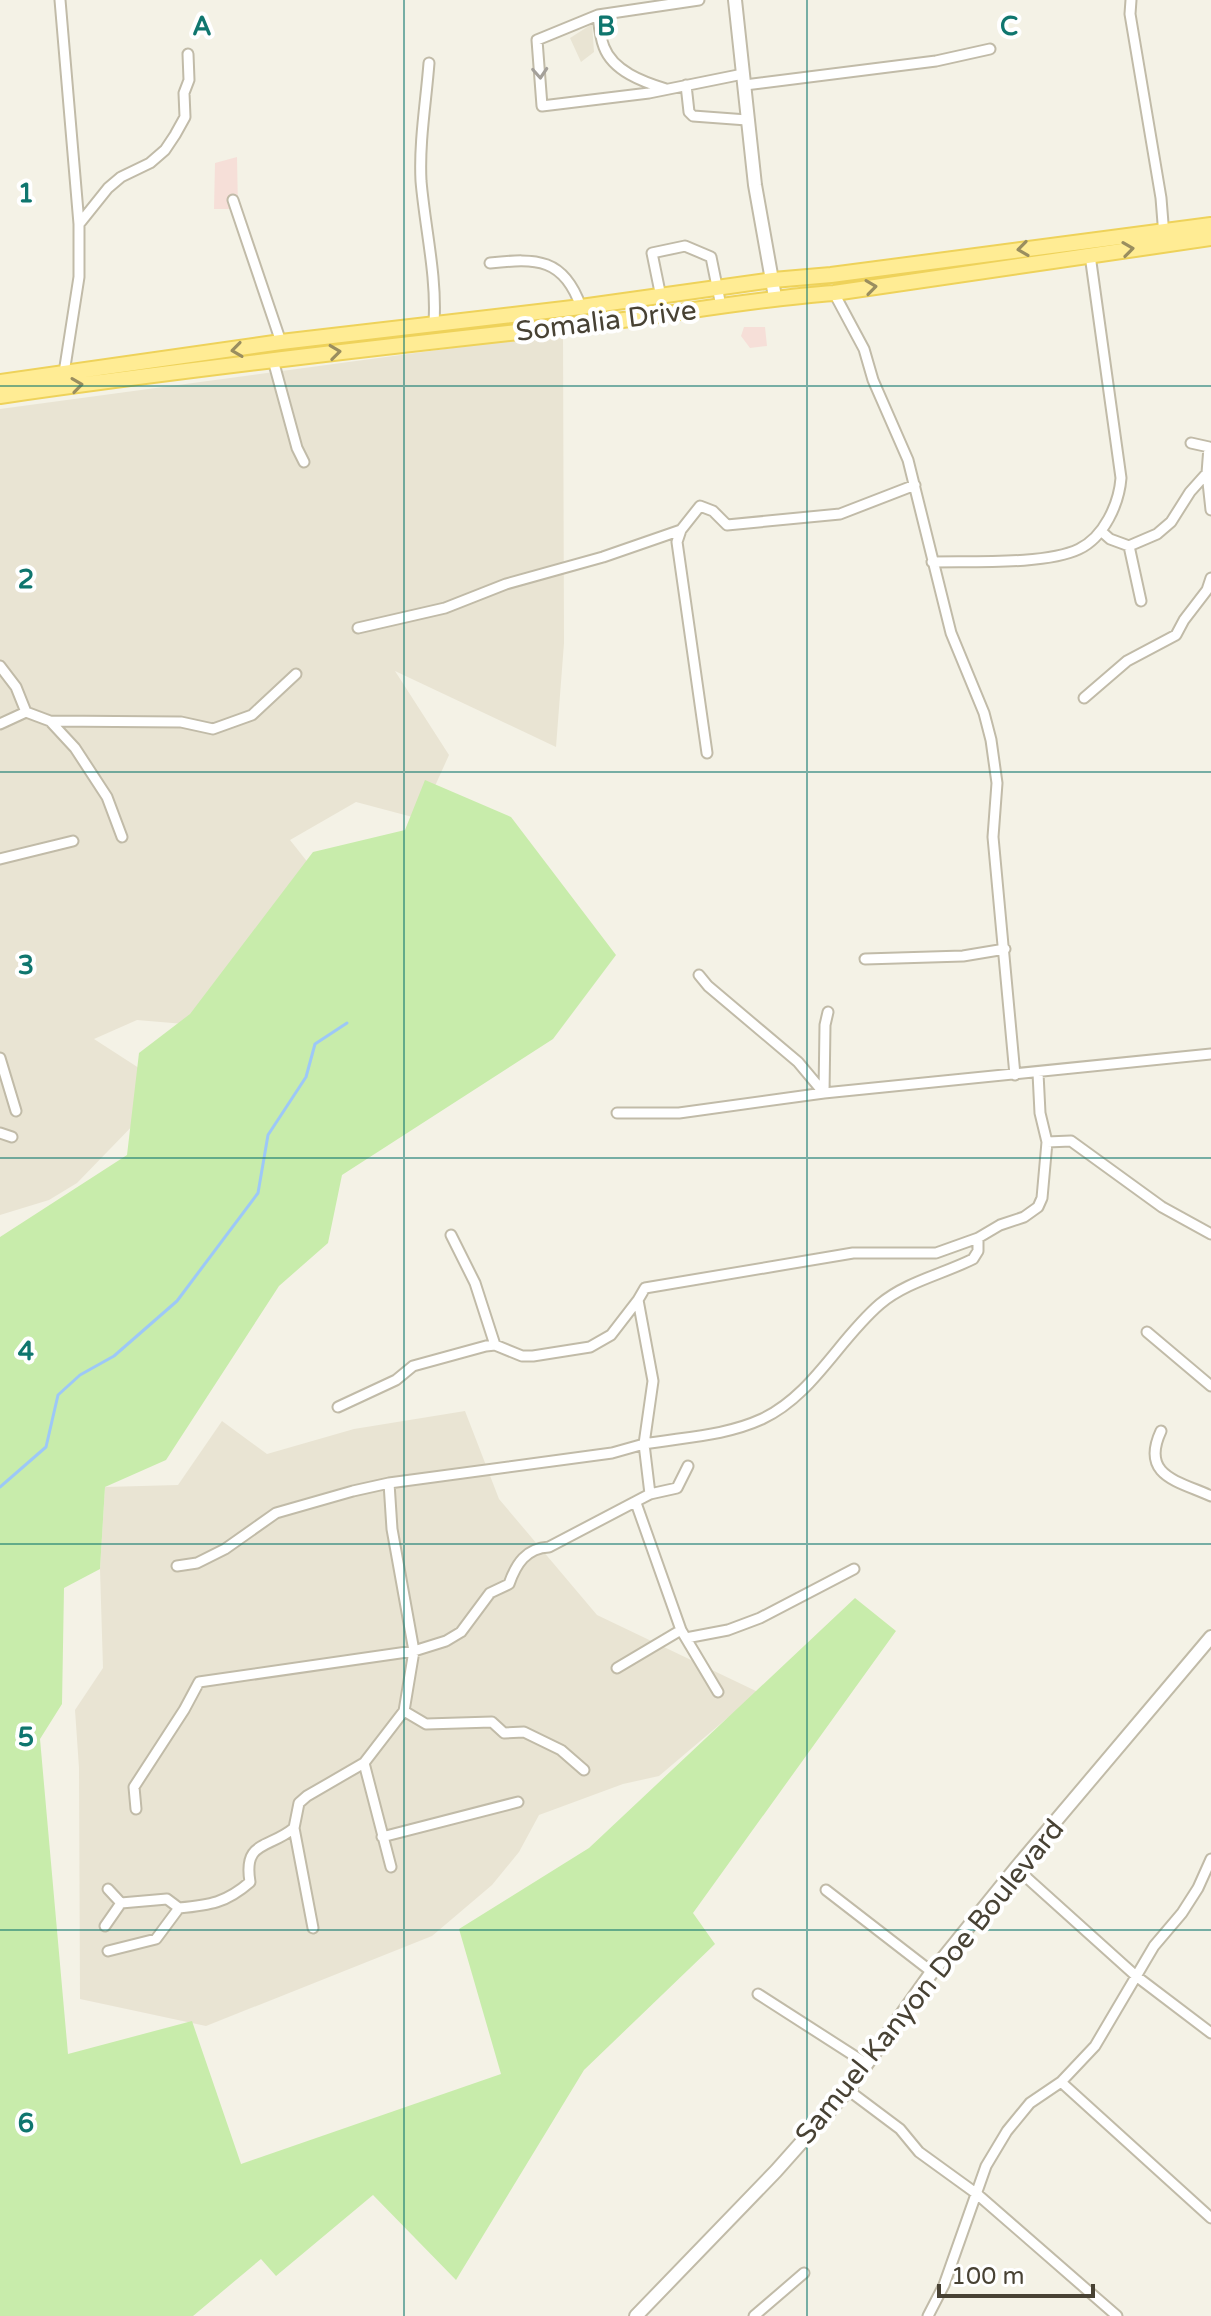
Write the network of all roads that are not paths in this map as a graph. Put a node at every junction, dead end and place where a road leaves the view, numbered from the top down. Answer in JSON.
{"nodes":[{"id":1,"x":60,"y":0,"type":"edge"},
{"id":2,"x":699,"y":0,"type":"edge"},
{"id":3,"x":735,"y":0,"type":"edge"},
{"id":4,"x":1131,"y":0,"type":"edge"},
{"id":5,"x":598,"y":15,"type":"junction"},
{"id":6,"x":990,"y":49,"type":"dead end"},
{"id":7,"x":188,"y":54,"type":"dead end"},
{"id":8,"x":429,"y":63,"type":"dead end"},
{"id":9,"x":744,"y":80,"type":"junction"},
{"id":10,"x":686,"y":85,"type":"junction"},
{"id":11,"x":669,"y":90,"type":"junction"},
{"id":12,"x":747,"y":120,"type":"junction"},
{"id":13,"x":233,"y":200,"type":"dead end"},
{"id":14,"x":79,"y":224,"type":"junction"},
{"id":15,"x":1211,"y":225,"type":"edge"},
{"id":16,"x":1164,"y":237,"type":"junction"},
{"id":17,"x":1211,"y":238,"type":"edge"},
{"id":18,"x":1090,"y":255,"type":"junction"},
{"id":19,"x":490,"y":263,"type":"dead end"},
{"id":20,"x":773,"y":280,"type":"junction"},
{"id":21,"x":719,"y":290,"type":"junction"},
{"id":22,"x":834,"y":293,"type":"junction"},
{"id":23,"x":661,"y":297,"type":"junction"},
{"id":24,"x":775,"y":297,"type":"junction"},
{"id":25,"x":721,"y":306,"type":"junction"},
{"id":26,"x":581,"y":307,"type":"junction"},
{"id":27,"x":434,"y":323,"type":"junction"},
{"id":28,"x":281,"y":342,"type":"junction"},
{"id":29,"x":273,"y":360,"type":"junction"},
{"id":30,"x":64,"y":373,"type":"junction"},
{"id":31,"x":0,"y":382,"type":"edge"},
{"id":32,"x":0,"y":396,"type":"edge"},
{"id":33,"x":1191,"y":443,"type":"dead end"},
{"id":34,"x":1210,"y":446,"type":"edge"},
{"id":35,"x":304,"y":462,"type":"dead end"},
{"id":36,"x":1207,"y":473,"type":"junction"},
{"id":37,"x":915,"y":485,"type":"junction"},
{"id":38,"x":1211,"y":510,"type":"edge"},
{"id":39,"x":681,"y":530,"type":"junction"},
{"id":40,"x":1101,"y":531,"type":"junction"},
{"id":41,"x":1129,"y":546,"type":"junction"},
{"id":42,"x":932,"y":562,"type":"junction"},
{"id":43,"x":1211,"y":578,"type":"edge"},
{"id":44,"x":1141,"y":601,"type":"dead end"},
{"id":45,"x":358,"y":628,"type":"dead end"},
{"id":46,"x":0,"y":666,"type":"edge"},
{"id":47,"x":296,"y":674,"type":"dead end"},
{"id":48,"x":1084,"y":698,"type":"dead end"},
{"id":49,"x":26,"y":712,"type":"junction"},
{"id":50,"x":50,"y":721,"type":"junction"},
{"id":51,"x":0,"y":724,"type":"edge"},
{"id":52,"x":707,"y":753,"type":"dead end"},
{"id":53,"x":122,"y":837,"type":"dead end"},
{"id":54,"x":73,"y":841,"type":"dead end"},
{"id":55,"x":0,"y":859,"type":"edge"},
{"id":56,"x":1005,"y":949,"type":"junction"},
{"id":57,"x":865,"y":959,"type":"dead end"},
{"id":58,"x":699,"y":975,"type":"dead end"},
{"id":59,"x":828,"y":1012,"type":"dead end"},
{"id":60,"x":1211,"y":1054,"type":"edge"},
{"id":61,"x":0,"y":1058,"type":"edge"},
{"id":62,"x":1038,"y":1073,"type":"junction"},
{"id":63,"x":1015,"y":1075,"type":"junction"},
{"id":64,"x":824,"y":1093,"type":"junction"},
{"id":65,"x":16,"y":1111,"type":"dead end"},
{"id":66,"x":617,"y":1113,"type":"dead end"},
{"id":67,"x":0,"y":1133,"type":"edge"},
{"id":68,"x":12,"y":1137,"type":"dead end"},
{"id":69,"x":1047,"y":1142,"type":"junction"},
{"id":70,"x":1211,"y":1234,"type":"edge"},
{"id":71,"x":451,"y":1235,"type":"dead end"},
{"id":72,"x":978,"y":1238,"type":"junction"},
{"id":73,"x":638,"y":1300,"type":"junction"},
{"id":74,"x":1147,"y":1332,"type":"dead end"},
{"id":75,"x":495,"y":1345,"type":"junction"},
{"id":76,"x":1211,"y":1386,"type":"edge"},
{"id":77,"x":338,"y":1407,"type":"dead end"},
{"id":78,"x":1161,"y":1431,"type":"dead end"},
{"id":79,"x":644,"y":1444,"type":"junction"},
{"id":80,"x":688,"y":1466,"type":"dead end"},
{"id":81,"x":389,"y":1483,"type":"junction"},
{"id":82,"x":650,"y":1494,"type":"junction"},
{"id":83,"x":1211,"y":1496,"type":"edge"},
{"id":84,"x":636,"y":1503,"type":"junction"},
{"id":85,"x":177,"y":1566,"type":"dead end"},
{"id":86,"x":854,"y":1569,"type":"dead end"},
{"id":87,"x":684,"y":1634,"type":"junction"},
{"id":88,"x":1211,"y":1637,"type":"edge"},
{"id":89,"x":414,"y":1651,"type":"junction"},
{"id":90,"x":617,"y":1668,"type":"dead end"},
{"id":91,"x":718,"y":1692,"type":"dead end"},
{"id":92,"x":404,"y":1711,"type":"junction"},
{"id":93,"x":364,"y":1763,"type":"junction"},
{"id":94,"x":584,"y":1770,"type":"dead end"},
{"id":95,"x":518,"y":1802,"type":"dead end"},
{"id":96,"x":136,"y":1809,"type":"dead end"},
{"id":97,"x":294,"y":1828,"type":"junction"},
{"id":98,"x":382,"y":1837,"type":"junction"},
{"id":99,"x":1211,"y":1859,"type":"edge"},
{"id":100,"x":391,"y":1867,"type":"dead end"},
{"id":101,"x":1016,"y":1868,"type":"junction"},
{"id":102,"x":108,"y":1889,"type":"dead end"},
{"id":103,"x":826,"y":1890,"type":"dead end"},
{"id":104,"x":121,"y":1903,"type":"junction"},
{"id":105,"x":179,"y":1908,"type":"junction"},
{"id":106,"x":105,"y":1926,"type":"dead end"},
{"id":107,"x":313,"y":1928,"type":"dead end"},
{"id":108,"x":108,"y":1951,"type":"dead end"},
{"id":109,"x":932,"y":1972,"type":"junction"},
{"id":110,"x":1136,"y":1976,"type":"junction"},
{"id":111,"x":758,"y":1994,"type":"dead end"},
{"id":112,"x":1211,"y":2033,"type":"edge"},
{"id":113,"x":867,"y":2064,"type":"junction"},
{"id":114,"x":1061,"y":2082,"type":"junction"},
{"id":115,"x":848,"y":2090,"type":"junction"},
{"id":116,"x":977,"y":2194,"type":"junction"},
{"id":117,"x":1211,"y":2218,"type":"edge"},
{"id":118,"x":804,"y":2273,"type":"dead end"},
{"id":119,"x":636,"y":2316,"type":"edge"},
{"id":120,"x":754,"y":2316,"type":"edge"},
{"id":121,"x":928,"y":2316,"type":"edge"},
{"id":122,"x":1117,"y":2316,"type":"edge"}],
"edges":[{"from":1,"to":14,"type":"street"},
{"from":2,"to":5,"type":"street"},
{"from":3,"to":9,"type":"street"},
{"from":4,"to":16,"type":"street"},
{"from":5,"to":11,"type":"street"},
{"from":5,"to":11,"type":"street","one_way":true},
{"from":6,"to":9,"type":"street"},
{"from":7,"to":14,"type":"street"},
{"from":8,"to":27,"type":"street"},
{"from":9,"to":10,"type":"street"},
{"from":9,"to":12,"type":"street"},
{"from":10,"to":11,"type":"street"},
{"from":10,"to":12,"type":"street"},
{"from":12,"to":20,"type":"street"},
{"from":13,"to":28,"type":"street"},
{"from":14,"to":30,"type":"street"},
{"from":15,"to":16,"type":"main road","name":"Somalia Drive"},
{"from":16,"to":17,"type":"main road","name":"Somalia Drive"},
{"from":18,"to":16,"type":"main road","name":"Somalia Drive","one_way":true},
{"from":16,"to":20,"type":"main road","name":"Somalia Drive","one_way":true},
{"from":22,"to":18,"type":"main road","name":"Somalia Drive","one_way":true},
{"from":18,"to":40,"type":"street"},
{"from":19,"to":26,"type":"street"},
{"from":20,"to":21,"type":"main road","name":"Somalia Drive"},
{"from":20,"to":24,"type":"street"},
{"from":21,"to":23,"type":"main road","name":"Somalia Drive"},
{"from":21,"to":23,"type":"street"},
{"from":21,"to":25,"type":"street"},
{"from":22,"to":24,"type":"main road","name":"Somalia Drive"},
{"from":22,"to":37,"type":"street"},
{"from":23,"to":26,"type":"main road","name":"Somalia Drive"},
{"from":24,"to":25,"type":"main road","name":"Somalia Drive"},
{"from":29,"to":25,"type":"main road","name":"Somalia Drive","one_way":true},
{"from":26,"to":27,"type":"main road","name":"Somalia Drive"},
{"from":27,"to":28,"type":"main road","name":"Somalia Drive"},
{"from":28,"to":30,"type":"main road","name":"Somalia Drive","one_way":true},
{"from":32,"to":29,"type":"main road","name":"Somalia Drive","one_way":true},
{"from":29,"to":35,"type":"street"},
{"from":30,"to":31,"type":"main road","name":"Somalia Drive"},
{"from":33,"to":34,"type":"street"},
{"from":34,"to":36,"type":"street"},
{"from":36,"to":38,"type":"street"},
{"from":36,"to":41,"type":"street"},
{"from":37,"to":39,"type":"street"},
{"from":37,"to":42,"type":"street"},
{"from":39,"to":45,"type":"street"},
{"from":39,"to":52,"type":"street"},
{"from":40,"to":41,"type":"street"},
{"from":40,"to":42,"type":"street"},
{"from":41,"to":44,"type":"street"},
{"from":42,"to":56,"type":"street"},
{"from":43,"to":48,"type":"street"},
{"from":46,"to":49,"type":"street"},
{"from":47,"to":50,"type":"street"},
{"from":49,"to":50,"type":"street"},
{"from":49,"to":51,"type":"street"},
{"from":50,"to":53,"type":"street"},
{"from":54,"to":55,"type":"street"},
{"from":56,"to":57,"type":"street"},
{"from":56,"to":63,"type":"street"},
{"from":58,"to":64,"type":"street"},
{"from":59,"to":64,"type":"street"},
{"from":60,"to":62,"type":"street"},
{"from":61,"to":65,"type":"street"},
{"from":62,"to":63,"type":"street"},
{"from":62,"to":69,"type":"street"},
{"from":63,"to":64,"type":"street"},
{"from":64,"to":66,"type":"street"},
{"from":67,"to":68,"type":"street"},
{"from":69,"to":70,"type":"street"},
{"from":69,"to":72,"type":"street"},
{"from":71,"to":75,"type":"street"},
{"from":72,"to":73,"type":"street"},
{"from":72,"to":79,"type":"street"},
{"from":73,"to":75,"type":"street"},
{"from":73,"to":79,"type":"street"},
{"from":74,"to":76,"type":"street"},
{"from":75,"to":77,"type":"street"},
{"from":78,"to":83,"type":"street"},
{"from":79,"to":81,"type":"street"},
{"from":79,"to":82,"type":"street"},
{"from":80,"to":82,"type":"street"},
{"from":81,"to":85,"type":"street"},
{"from":81,"to":89,"type":"street"},
{"from":82,"to":84,"type":"street"},
{"from":84,"to":87,"type":"street"},
{"from":84,"to":89,"type":"street"},
{"from":86,"to":87,"type":"street"},
{"from":87,"to":90,"type":"street"},
{"from":87,"to":91,"type":"street"},
{"from":88,"to":101,"type":"street","name":"Samuel Kanyon Doe Boulevard"},
{"from":89,"to":92,"type":"street"},
{"from":89,"to":96,"type":"street"},
{"from":92,"to":93,"type":"street"},
{"from":92,"to":94,"type":"street"},
{"from":93,"to":97,"type":"street"},
{"from":93,"to":98,"type":"street"},
{"from":95,"to":98,"type":"street"},
{"from":97,"to":105,"type":"street"},
{"from":97,"to":107,"type":"street"},
{"from":98,"to":100,"type":"street"},
{"from":99,"to":110,"type":"street"},
{"from":101,"to":109,"type":"street","name":"Samuel Kanyon Doe Boulevard"},
{"from":101,"to":110,"type":"street"},
{"from":102,"to":104,"type":"street"},
{"from":103,"to":109,"type":"street"},
{"from":104,"to":105,"type":"street"},
{"from":104,"to":106,"type":"street"},
{"from":105,"to":108,"type":"street"},
{"from":109,"to":113,"type":"street","name":"Samuel Kanyon Doe Boulevard"},
{"from":110,"to":112,"type":"street"},
{"from":110,"to":114,"type":"street"},
{"from":111,"to":113,"type":"street"},
{"from":113,"to":115,"type":"street","name":"Samuel Kanyon Doe Boulevard"},
{"from":114,"to":116,"type":"street"},
{"from":114,"to":117,"type":"street"},
{"from":115,"to":116,"type":"street"},
{"from":115,"to":119,"type":"street","name":"Samuel Kanyon Doe Boulevard"},
{"from":116,"to":121,"type":"street"},
{"from":116,"to":122,"type":"street"},
{"from":118,"to":120,"type":"street"}]}
